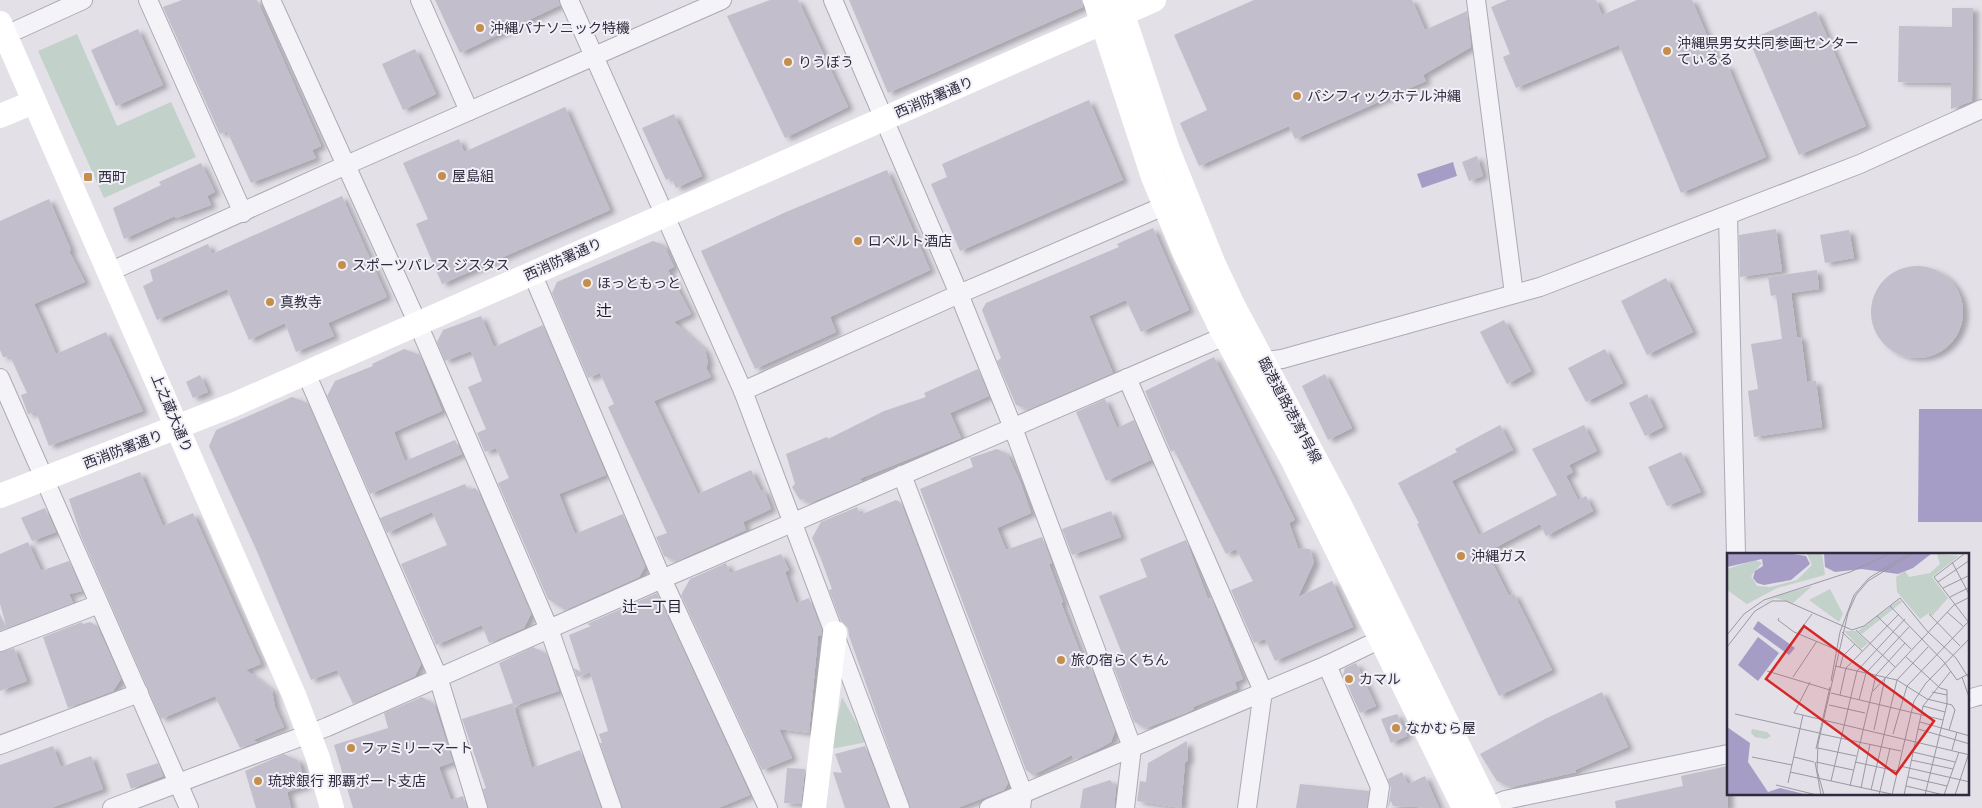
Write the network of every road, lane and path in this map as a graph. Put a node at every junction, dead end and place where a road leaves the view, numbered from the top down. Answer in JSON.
{"nodes":[{"id":1,"x":83,"y":0,"type":"edge"},
{"id":2,"x":148,"y":0,"type":"edge"},
{"id":3,"x":271,"y":0,"type":"edge"},
{"id":4,"x":420,"y":0,"type":"edge"},
{"id":5,"x":570,"y":0,"type":"edge"},
{"id":6,"x":722,"y":0,"type":"edge"},
{"id":7,"x":833,"y":0,"type":"edge"},
{"id":8,"x":1095,"y":0,"type":"edge"},
{"id":9,"x":1154,"y":0,"type":"edge"},
{"id":10,"x":1476,"y":0,"type":"edge"},
{"id":11,"x":1115,"y":12,"type":"edge"},
{"id":12,"x":3,"y":29,"type":"edge"},
{"id":13,"x":595,"y":57,"type":"junction"},
{"id":14,"x":34,"y":102,"type":"junction"},
{"id":15,"x":1982,"y":109,"type":"edge"},
{"id":16,"x":469,"y":111,"type":"junction"},
{"id":17,"x":0,"y":116,"type":"edge"},
{"id":18,"x":884,"y":119,"type":"junction"},
{"id":19,"x":345,"y":166,"type":"junction"},
{"id":20,"x":1164,"y":206,"type":"junction"},
{"id":21,"x":243,"y":213,"type":"junction"},
{"id":22,"x":665,"y":214,"type":"junction"},
{"id":23,"x":1728,"y":216,"type":"junction"},
{"id":24,"x":110,"y":272,"type":"junction"},
{"id":25,"x":532,"y":273,"type":"junction"},
{"id":26,"x":959,"y":294,"type":"junction"},
{"id":27,"x":1514,"y":294,"type":"junction"},
{"id":28,"x":418,"y":324,"type":"junction"},
{"id":29,"x":1225,"y":336,"type":"junction"},
{"id":30,"x":1264,"y":361,"type":"junction"},
{"id":31,"x":306,"y":373,"type":"junction"},
{"id":32,"x":0,"y":378,"type":"edge"},
{"id":33,"x":1127,"y":378,"type":"junction"},
{"id":34,"x":743,"y":391,"type":"junction"},
{"id":35,"x":179,"y":428,"type":"junction"},
{"id":36,"x":1013,"y":428,"type":"junction"},
{"id":37,"x":902,"y":475,"type":"junction"},
{"id":38,"x":43,"y":479,"type":"junction"},
{"id":39,"x":0,"y":496,"type":"edge"},
{"id":40,"x":792,"y":522,"type":"junction"},
{"id":41,"x":1736,"y":553,"type":"edge"},
{"id":42,"x":662,"y":579,"type":"junction"},
{"id":43,"x":99,"y":604,"type":"junction"},
{"id":44,"x":549,"y":629,"type":"junction"},
{"id":45,"x":835,"y":633,"type":"junction"},
{"id":46,"x":1381,"y":639,"type":"junction"},
{"id":47,"x":0,"y":642,"type":"edge"},
{"id":48,"x":1327,"y":665,"type":"junction"},
{"id":49,"x":438,"y":678,"type":"junction"},
{"id":50,"x":1264,"y":691,"type":"junction"},
{"id":51,"x":139,"y":693,"type":"junction"},
{"id":52,"x":310,"y":734,"type":"junction"},
{"id":53,"x":0,"y":744,"type":"edge"},
{"id":54,"x":1132,"y":747,"type":"junction"},
{"id":55,"x":1727,"y":754,"type":"edge"},
{"id":56,"x":179,"y":783,"type":"junction"},
{"id":57,"x":1022,"y":800,"type":"edge"},
{"id":58,"x":112,"y":808,"type":"edge"},
{"id":59,"x":189,"y":808,"type":"edge"},
{"id":60,"x":332,"y":808,"type":"edge"},
{"id":61,"x":478,"y":808,"type":"edge"},
{"id":62,"x":612,"y":808,"type":"edge"},
{"id":63,"x":768,"y":808,"type":"edge"},
{"id":64,"x":814,"y":808,"type":"edge"},
{"id":65,"x":900,"y":808,"type":"edge"},
{"id":66,"x":989,"y":808,"type":"edge"},
{"id":67,"x":1125,"y":808,"type":"edge"},
{"id":68,"x":1247,"y":808,"type":"edge"},
{"id":69,"x":1377,"y":808,"type":"edge"},
{"id":70,"x":1464,"y":808,"type":"edge"},
{"id":71,"x":1488,"y":808,"type":"edge"}],
"edges":[{"from":1,"to":12,"type":"street"},
{"from":2,"to":21,"type":"street"},
{"from":3,"to":19,"type":"street"},
{"from":4,"to":16,"type":"street"},
{"from":5,"to":13,"type":"street"},
{"from":6,"to":13,"type":"street"},
{"from":7,"to":18,"type":"street"},
{"from":8,"to":11,"type":"street","name":"臨港道路港湾1号線"},
{"from":9,"to":11,"type":"street","name":"西消防署通り"},
{"from":10,"to":27,"type":"street"},
{"from":11,"to":18,"type":"street","name":"西消防署通り"},
{"from":11,"to":20,"type":"street","name":"臨港道路港湾1号線"},
{"from":11,"to":30,"type":"street","name":"臨港道路港湾1号線"},
{"from":12,"to":14,"type":"street","name":"上之蔵大通り"},
{"from":13,"to":16,"type":"street"},
{"from":13,"to":22,"type":"street"},
{"from":14,"to":17,"type":"street"},
{"from":14,"to":24,"type":"street","name":"上之蔵大通り"},
{"from":15,"to":23,"type":"street"},
{"from":16,"to":19,"type":"street"},
{"from":18,"to":22,"type":"street","name":"西消防署通り"},
{"from":18,"to":26,"type":"street"},
{"from":19,"to":21,"type":"street"},
{"from":19,"to":28,"type":"street"},
{"from":20,"to":26,"type":"street"},
{"from":20,"to":29,"type":"street","name":"臨港道路港湾1号線"},
{"from":21,"to":24,"type":"street"},
{"from":22,"to":25,"type":"street","name":"西消防署通り"},
{"from":22,"to":34,"type":"street"},
{"from":23,"to":27,"type":"street"},
{"from":23,"to":41,"type":"street"},
{"from":24,"to":35,"type":"street","name":"上之蔵大通り"},
{"from":25,"to":28,"type":"street","name":"西消防署通り"},
{"from":25,"to":42,"type":"street"},
{"from":26,"to":34,"type":"street"},
{"from":26,"to":36,"type":"street"},
{"from":27,"to":30,"type":"street"},
{"from":28,"to":31,"type":"street","name":"西消防署通り"},
{"from":28,"to":44,"type":"street"},
{"from":29,"to":30,"type":"street"},
{"from":29,"to":33,"type":"street"},
{"from":29,"to":46,"type":"street","name":"臨港道路港湾1号線"},
{"from":30,"to":71,"type":"street","name":"臨港道路港湾1号線"},
{"from":31,"to":35,"type":"street","name":"西消防署通り"},
{"from":31,"to":49,"type":"street"},
{"from":32,"to":38,"type":"street"},
{"from":33,"to":36,"type":"street"},
{"from":33,"to":50,"type":"street"},
{"from":34,"to":40,"type":"street"},
{"from":35,"to":38,"type":"street","name":"西消防署通り"},
{"from":35,"to":52,"type":"street","name":"上之蔵大通り"},
{"from":36,"to":37,"type":"street"},
{"from":36,"to":54,"type":"street"},
{"from":37,"to":40,"type":"street"},
{"from":37,"to":57,"type":"street"},
{"from":38,"to":39,"type":"street","name":"西消防署通り"},
{"from":38,"to":43,"type":"street"},
{"from":40,"to":42,"type":"street"},
{"from":40,"to":45,"type":"street"},
{"from":42,"to":44,"type":"street"},
{"from":42,"to":63,"type":"street"},
{"from":43,"to":47,"type":"street"},
{"from":43,"to":51,"type":"street"},
{"from":44,"to":49,"type":"street"},
{"from":44,"to":62,"type":"street"},
{"from":45,"to":64,"type":"street"},
{"from":45,"to":65,"type":"street"},
{"from":46,"to":48,"type":"street"},
{"from":46,"to":70,"type":"street","name":"臨港道路港湾1号線"},
{"from":48,"to":50,"type":"street"},
{"from":48,"to":69,"type":"street"},
{"from":49,"to":52,"type":"street"},
{"from":49,"to":61,"type":"street"},
{"from":50,"to":54,"type":"street"},
{"from":50,"to":68,"type":"street"},
{"from":51,"to":53,"type":"street"},
{"from":51,"to":56,"type":"street"},
{"from":52,"to":56,"type":"street"},
{"from":52,"to":60,"type":"street","name":"上之蔵大通り"},
{"from":54,"to":57,"type":"street"},
{"from":54,"to":67,"type":"street"},
{"from":55,"to":71,"type":"street"},
{"from":56,"to":58,"type":"street"},
{"from":56,"to":59,"type":"street"},
{"from":57,"to":66,"type":"street"}]}
